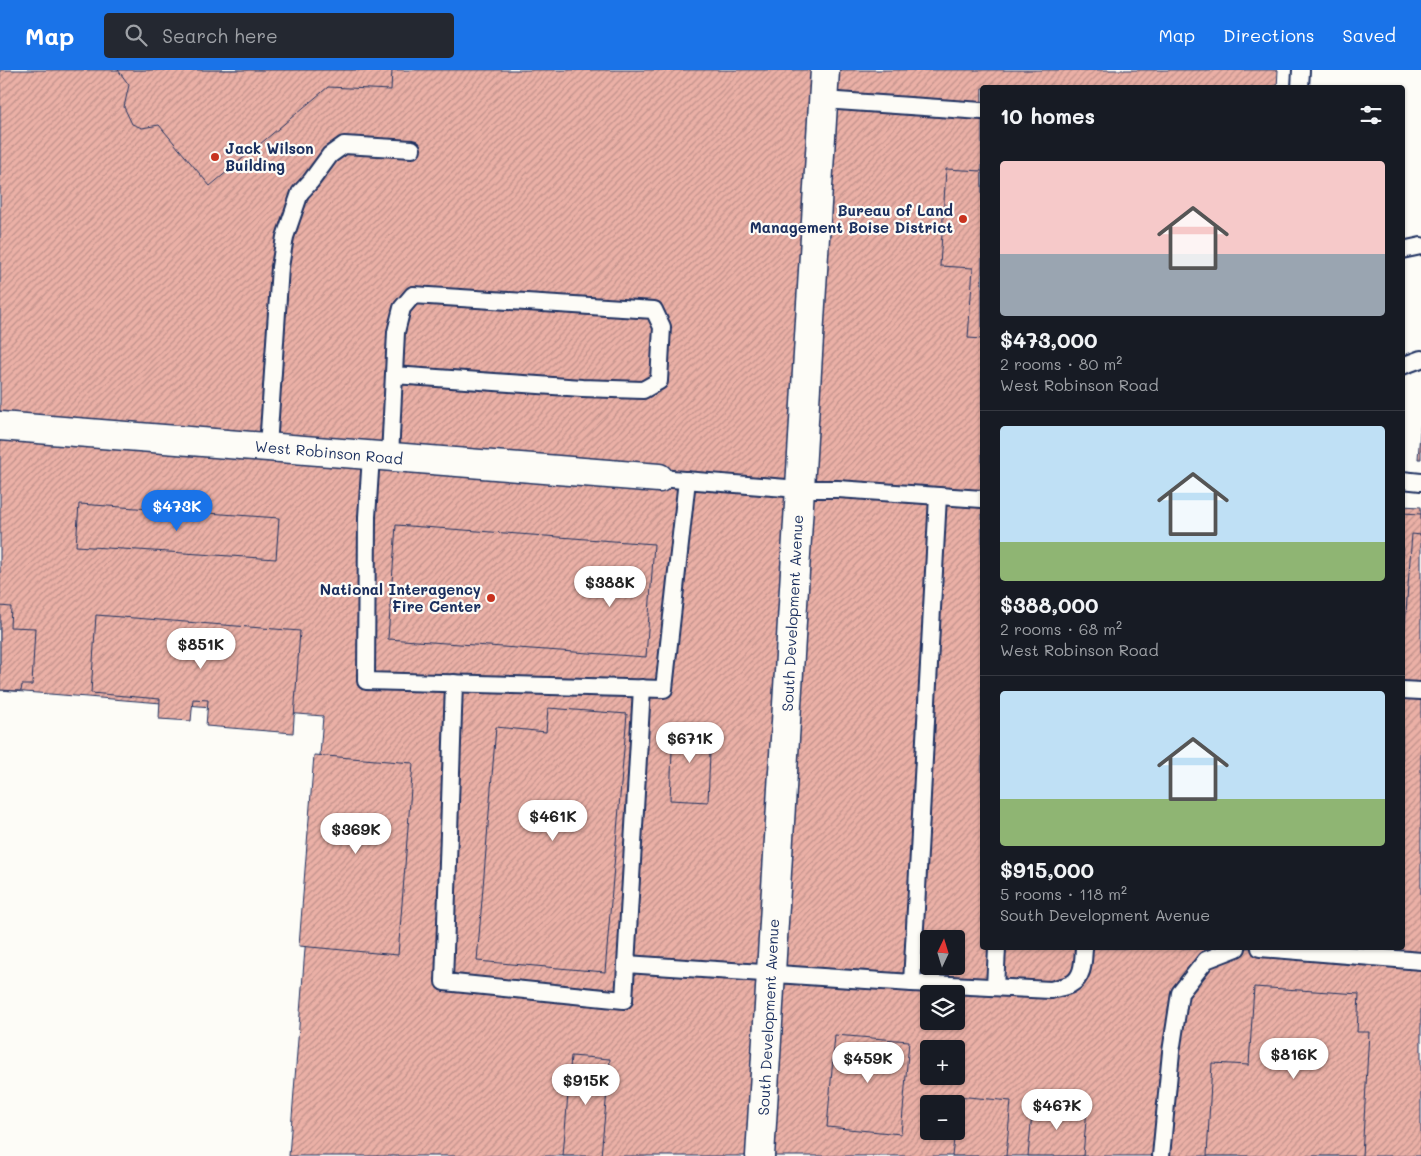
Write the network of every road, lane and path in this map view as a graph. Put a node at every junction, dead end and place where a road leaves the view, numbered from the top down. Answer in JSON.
{"nodes":[{"id":1,"x":825,"y":70,"type":"edge"},
{"id":2,"x":1301,"y":70,"type":"edge"},
{"id":3,"x":1300,"y":85,"type":"edge"},
{"id":4,"x":823,"y":100,"type":"junction"},
{"id":5,"x":980,"y":111,"type":"edge"},
{"id":6,"x":412,"y":150,"type":"dead end"},
{"id":7,"x":1421,"y":246,"type":"edge"},
{"id":8,"x":1405,"y":249,"type":"edge"},
{"id":9,"x":1421,"y":359,"type":"edge"},
{"id":10,"x":1405,"y":365,"type":"edge"},
{"id":11,"x":394,"y":375,"type":"junction"},
{"id":12,"x":0,"y":426,"type":"edge"},
{"id":13,"x":268,"y":447,"type":"junction"},
{"id":14,"x":380,"y":456,"type":"junction"},
{"id":15,"x":659,"y":478,"type":"joint"},
{"id":16,"x":687,"y":480,"type":"junction"},
{"id":17,"x":1405,"y":480,"type":"edge"},
{"id":18,"x":1421,"y":482,"type":"edge"},
{"id":19,"x":799,"y":489,"type":"junction"},
{"id":20,"x":938,"y":496,"type":"junction"},
{"id":21,"x":980,"y":499,"type":"edge"},
{"id":22,"x":454,"y":683,"type":"junction"},
{"id":23,"x":642,"y":688,"type":"junction"},
{"id":24,"x":1405,"y":690,"type":"edge"},
{"id":25,"x":1421,"y":691,"type":"edge"},
{"id":26,"x":997,"y":950,"type":"edge"},
{"id":27,"x":1084,"y":950,"type":"edge"},
{"id":28,"x":1227,"y":950,"type":"edge"},
{"id":29,"x":1285,"y":950,"type":"edge"},
{"id":30,"x":1206,"y":954,"type":"edge"},
{"id":31,"x":1421,"y":961,"type":"edge"},
{"id":32,"x":626,"y":964,"type":"junction"},
{"id":33,"x":771,"y":974,"type":"junction"},
{"id":34,"x":912,"y":983,"type":"junction"},
{"id":35,"x":995,"y":987,"type":"junction"},
{"id":36,"x":760,"y":1156,"type":"edge"},
{"id":37,"x":1161,"y":1156,"type":"edge"}],
"edges":[{"from":1,"to":4,"type":"street","name":"South Development Avenue"},
{"from":2,"to":3,"type":"lane"},
{"from":4,"to":5,"type":"lane"},
{"from":4,"to":19,"type":"street","name":"South Development Avenue"},
{"from":6,"to":13,"type":"lane"},
{"from":7,"to":8,"type":"lane"},
{"from":9,"to":10,"type":"lane"},
{"from":11,"to":11,"type":"lane"},
{"from":11,"to":14,"type":"lane"},
{"from":12,"to":13,"type":"street","name":"West Robinson Road"},
{"from":13,"to":14,"type":"street","name":"West Robinson Road"},
{"from":14,"to":15,"type":"street","name":"West Robinson Road"},
{"from":14,"to":22,"type":"lane"},
{"from":15,"to":16,"type":"lane"},
{"from":16,"to":19,"type":"lane"},
{"from":16,"to":23,"type":"lane"},
{"from":17,"to":18,"type":"lane"},
{"from":19,"to":20,"type":"lane"},
{"from":19,"to":33,"type":"street","name":"South Development Avenue"},
{"from":20,"to":21,"type":"lane"},
{"from":20,"to":34,"type":"lane"},
{"from":22,"to":23,"type":"lane"},
{"from":22,"to":32,"type":"lane"},
{"from":23,"to":32,"type":"lane"},
{"from":24,"to":25,"type":"lane"},
{"from":26,"to":35,"type":"lane"},
{"from":27,"to":35,"type":"lane"},
{"from":28,"to":30,"type":"lane"},
{"from":29,"to":31,"type":"lane"},
{"from":30,"to":37,"type":"lane"},
{"from":32,"to":33,"type":"lane"},
{"from":33,"to":34,"type":"lane"},
{"from":33,"to":36,"type":"street","name":"South Development Avenue"},
{"from":34,"to":35,"type":"lane"}]}
